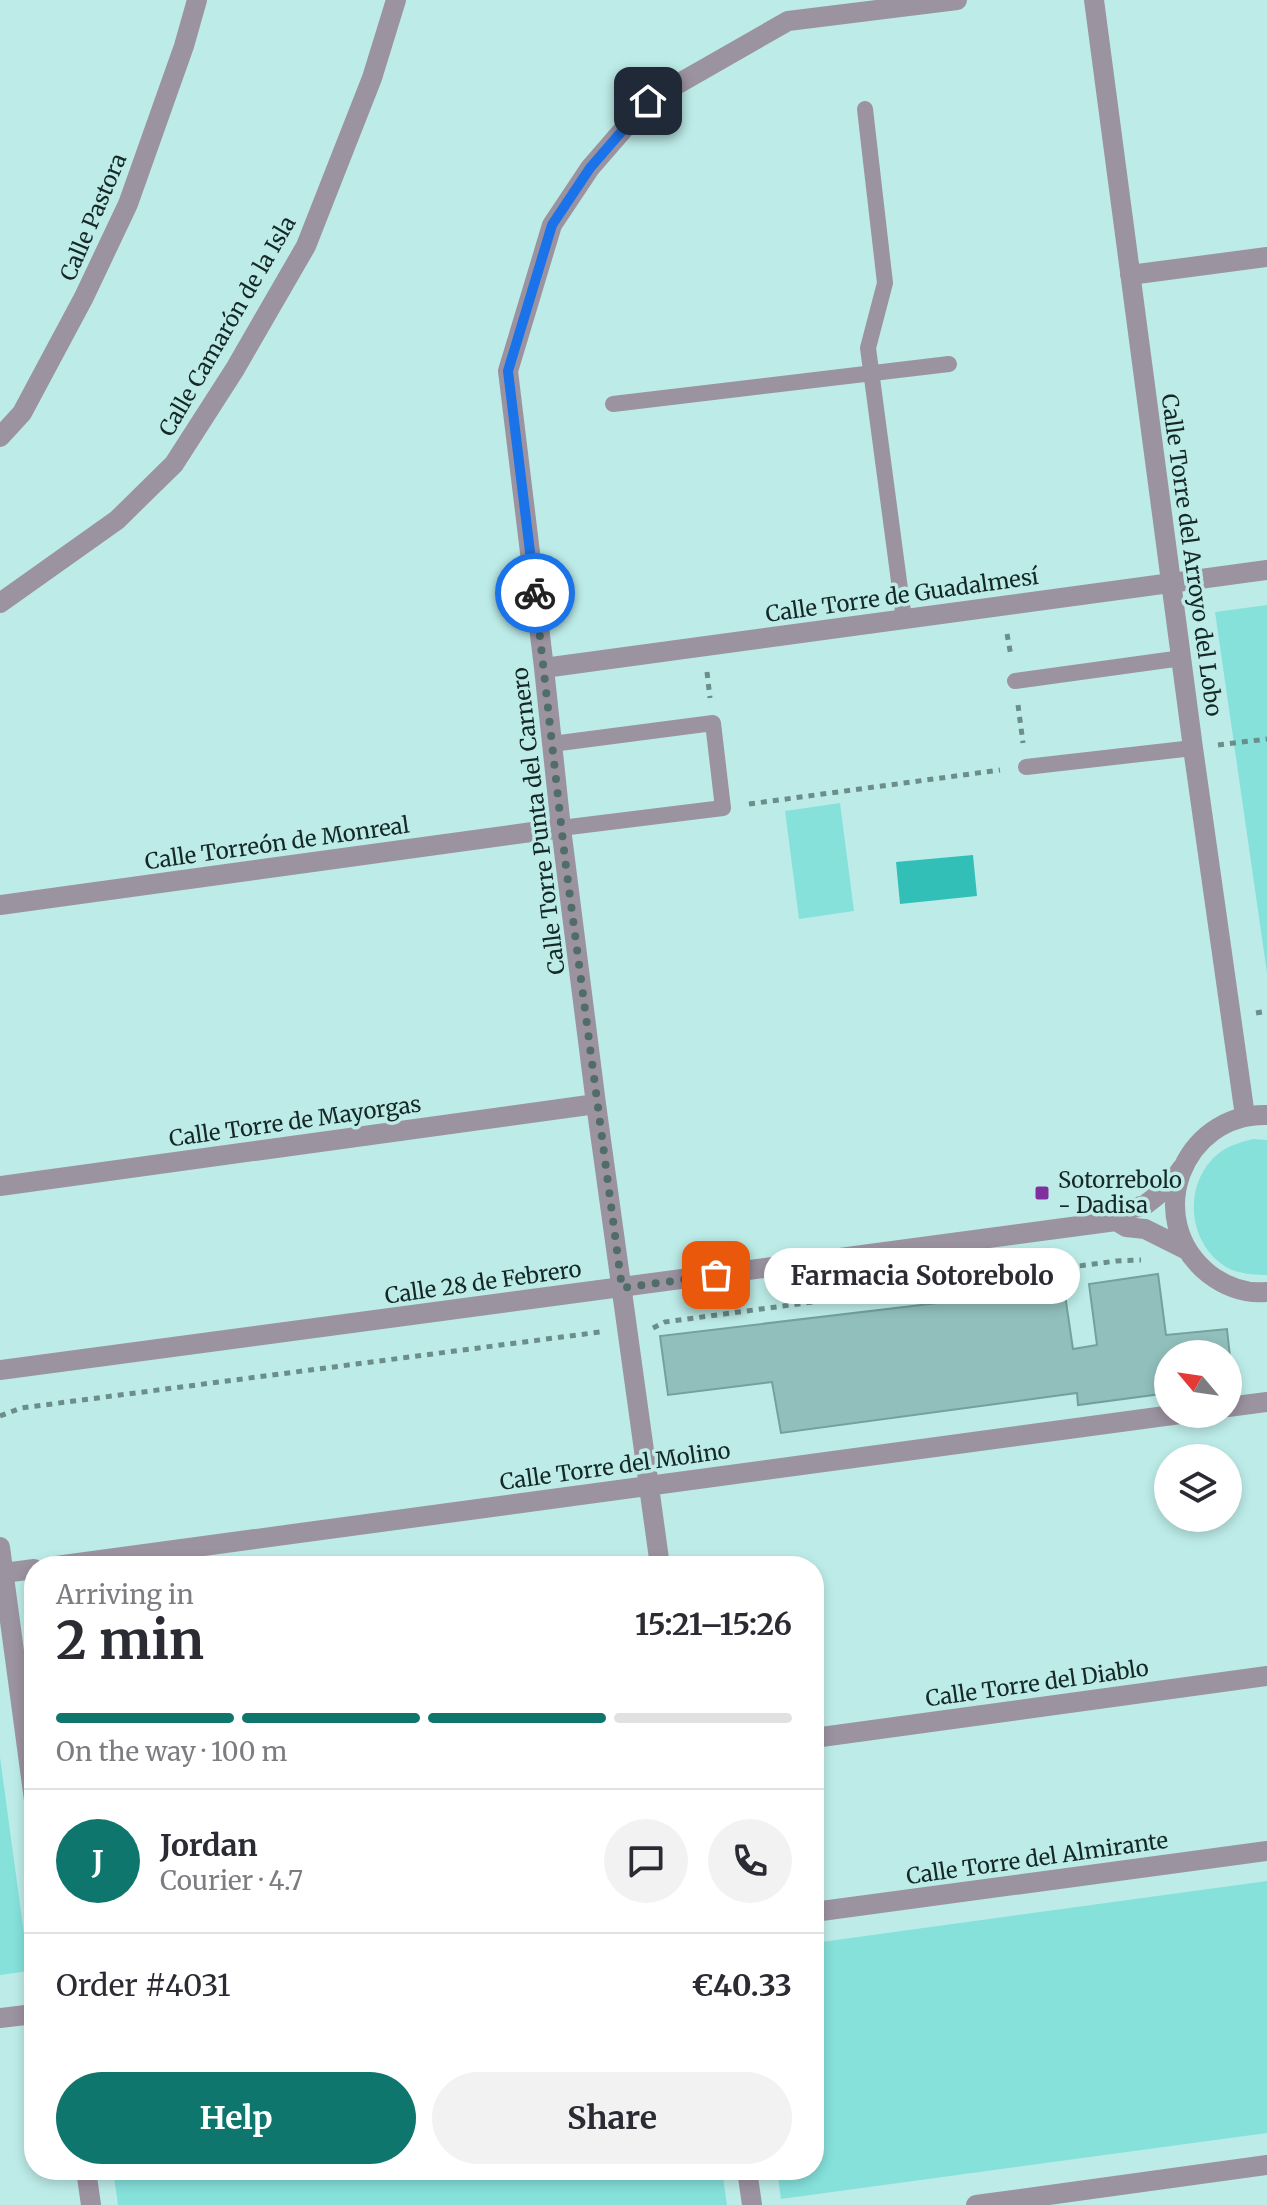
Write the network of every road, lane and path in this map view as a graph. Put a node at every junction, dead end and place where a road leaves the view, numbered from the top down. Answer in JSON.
{"nodes":[{"id":1,"x":197,"y":0,"type":"edge"},
{"id":2,"x":396,"y":0,"type":"edge"},
{"id":3,"x":957,"y":0,"type":"edge"},
{"id":4,"x":1094,"y":0,"type":"edge"},
{"id":5,"x":865,"y":109,"type":"dead end"},
{"id":6,"x":1267,"y":257,"type":"edge"},
{"id":7,"x":1130,"y":275,"type":"junction"},
{"id":8,"x":949,"y":364,"type":"dead end"},
{"id":9,"x":871,"y":373,"type":"junction"},
{"id":10,"x":613,"y":404,"type":"dead end"},
{"id":11,"x":0,"y":437,"type":"edge"},
{"id":12,"x":1267,"y":570,"type":"edge"},
{"id":13,"x":1172,"y":583,"type":"junction"},
{"id":14,"x":0,"y":603,"type":"edge"},
{"id":15,"x":1002,"y":605,"type":"junction"},
{"id":16,"x":904,"y":619,"type":"junction"},
{"id":17,"x":704,"y":646,"type":"junction"},
{"id":18,"x":1182,"y":658,"type":"junction"},
{"id":19,"x":544,"y":668,"type":"junction"},
{"id":20,"x":1015,"y":681,"type":"junction"},
{"id":21,"x":713,"y":723,"type":"junction"},
{"id":22,"x":1267,"y":739,"type":"edge"},
{"id":23,"x":552,"y":744,"type":"junction"},
{"id":24,"x":1193,"y":748,"type":"junction"},
{"id":25,"x":1026,"y":767,"type":"junction"},
{"id":26,"x":723,"y":808,"type":"junction"},
{"id":27,"x":561,"y":828,"type":"junction"},
{"id":28,"x":0,"y":905,"type":"edge"},
{"id":29,"x":596,"y":1104,"type":"junction"},
{"id":30,"x":1267,"y":1115,"type":"edge"},
{"id":31,"x":1245,"y":1116,"type":"junction"},
{"id":32,"x":1182,"y":1168,"type":"junction"},
{"id":33,"x":0,"y":1186,"type":"edge"},
{"id":34,"x":1116,"y":1221,"type":"junction"},
{"id":35,"x":1187,"y":1250,"type":"junction"},
{"id":36,"x":622,"y":1288,"type":"junction"},
{"id":37,"x":1267,"y":1292,"type":"edge"},
{"id":38,"x":0,"y":1370,"type":"edge"},
{"id":39,"x":1267,"y":1402,"type":"edge"},
{"id":40,"x":1242,"y":1405,"type":"edge"},
{"id":41,"x":1154,"y":1418,"type":"edge"},
{"id":42,"x":649,"y":1486,"type":"junction"},
{"id":43,"x":0,"y":1547,"type":"edge"},
{"id":44,"x":130,"y":1556,"type":"edge"},
{"id":45,"x":659,"y":1556,"type":"edge"},
{"id":46,"x":24,"y":1570,"type":"edge"},
{"id":47,"x":4,"y":1573,"type":"junction"},
{"id":48,"x":1267,"y":1676,"type":"edge"},
{"id":49,"x":24,"y":1724,"type":"edge"},
{"id":50,"x":824,"y":1737,"type":"edge"},
{"id":51,"x":1267,"y":1851,"type":"edge"},
{"id":52,"x":824,"y":1911,"type":"edge"},
{"id":53,"x":24,"y":2015,"type":"edge"},
{"id":54,"x":0,"y":2018,"type":"edge"},
{"id":55,"x":1267,"y":2165,"type":"edge"},
{"id":56,"x":87,"y":2180,"type":"edge"},
{"id":57,"x":748,"y":2180,"type":"edge"},
{"id":58,"x":91,"y":2205,"type":"edge"},
{"id":59,"x":752,"y":2205,"type":"edge"},
{"id":60,"x":976,"y":2205,"type":"edge"}],
"edges":[{"from":1,"to":11,"type":"street","name":"Calle Pastora"},
{"from":2,"to":14,"type":"street","name":"Calle Camarón de la Isla"},
{"from":3,"to":19,"type":"street","name":"Calle Torre Punta del Carnero"},
{"from":4,"to":7,"type":"street","name":"Calle Torre del Arroyo del Lobo"},
{"from":5,"to":9,"type":"lane"},
{"from":6,"to":7,"type":"street"},
{"from":7,"to":13,"type":"street","name":"Calle Torre del Arroyo del Lobo"},
{"from":8,"to":9,"type":"lane"},
{"from":9,"to":10,"type":"lane"},
{"from":9,"to":16,"type":"lane"},
{"from":12,"to":13,"type":"street","name":"Calle Torre de Guadalmesí"},
{"from":13,"to":15,"type":"street","name":"Calle Torre de Guadalmesí"},
{"from":13,"to":18,"type":"street","name":"Calle Torre del Arroyo del Lobo"},
{"from":15,"to":16,"type":"street","name":"Calle Torre de Guadalmesí"},
{"from":15,"to":20,"type":"path"},
{"from":16,"to":17,"type":"street","name":"Calle Torre de Guadalmesí"},
{"from":17,"to":19,"type":"street","name":"Calle Torre de Guadalmesí"},
{"from":17,"to":21,"type":"path"},
{"from":18,"to":20,"type":"lane"},
{"from":18,"to":24,"type":"street","name":"Calle Torre del Arroyo del Lobo"},
{"from":19,"to":23,"type":"street","name":"Calle Torre Punta del Carnero"},
{"from":20,"to":25,"type":"path"},
{"from":21,"to":23,"type":"lane"},
{"from":21,"to":26,"type":"lane"},
{"from":22,"to":24,"type":"path"},
{"from":23,"to":27,"type":"street","name":"Calle Torre Punta del Carnero"},
{"from":24,"to":25,"type":"lane"},
{"from":24,"to":31,"type":"street","name":"Calle Torre del Arroyo del Lobo"},
{"from":25,"to":26,"type":"path"},
{"from":26,"to":27,"type":"lane"},
{"from":27,"to":28,"type":"street","name":"Calle Torreón de Monreal"},
{"from":27,"to":29,"type":"street","name":"Calle Torre Punta del Carnero"},
{"from":29,"to":33,"type":"street","name":"Calle Torre de Mayorgas"},
{"from":29,"to":36,"type":"street","name":"Calle Torre Punta del Carnero"},
{"from":30,"to":31,"type":"street"},
{"from":31,"to":32,"type":"street","name":"Calle 28 de Febrero"},
{"from":32,"to":34,"type":"street","name":"Calle 28 de Febrero"},
{"from":32,"to":35,"type":"street"},
{"from":34,"to":35,"type":"street","name":"Calle 28 de Febrero"},
{"from":34,"to":36,"type":"street","name":"Calle 28 de Febrero"},
{"from":35,"to":37,"type":"street"},
{"from":36,"to":38,"type":"street","name":"Calle 28 de Febrero"},
{"from":36,"to":42,"type":"street","name":"Calle Torre Punta del Carnero"},
{"from":39,"to":40,"type":"street"},
{"from":41,"to":42,"type":"street","name":"Calle Torre del Molino"},
{"from":42,"to":44,"type":"street","name":"Calle Torre del Molino"},
{"from":42,"to":45,"type":"street","name":"Calle Torre Punta del Carnero"},
{"from":43,"to":47,"type":"street"},
{"from":46,"to":47,"type":"street"},
{"from":47,"to":49,"type":"street"},
{"from":48,"to":50,"type":"street","name":"Calle Torre del Diablo"},
{"from":51,"to":52,"type":"street","name":"Calle Torre del Almirante"},
{"from":53,"to":54,"type":"street"},
{"from":55,"to":60,"type":"street"},
{"from":56,"to":58,"type":"street"},
{"from":57,"to":59,"type":"street"}]}
